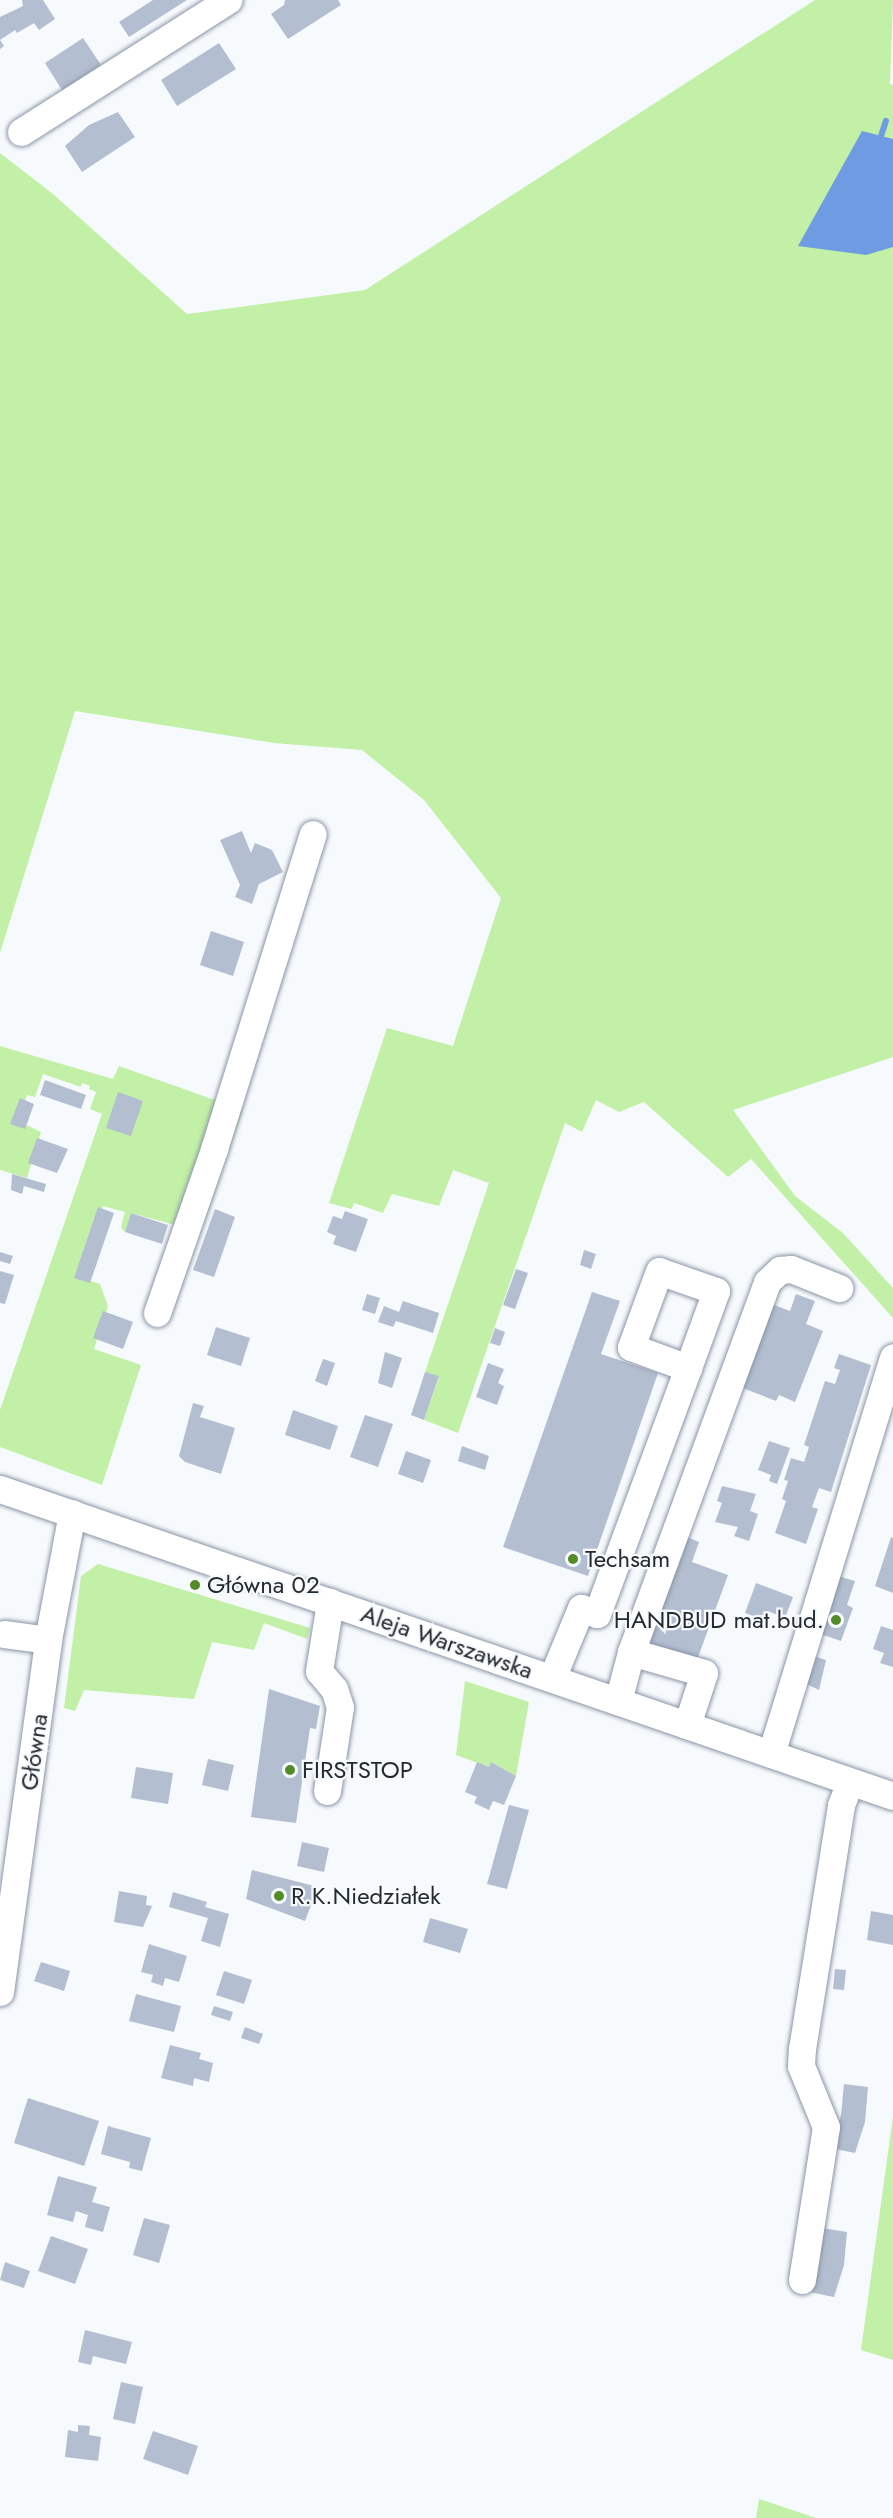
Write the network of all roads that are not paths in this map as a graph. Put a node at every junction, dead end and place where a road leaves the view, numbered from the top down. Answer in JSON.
{"nodes":[{"id":1,"x":228,"y":0,"type":"edge"},
{"id":2,"x":21,"y":132,"type":"dead end"},
{"id":3,"x":313,"y":834,"type":"dead end"},
{"id":4,"x":839,"y":1288,"type":"dead end"},
{"id":5,"x":157,"y":1313,"type":"dead end"},
{"id":6,"x":893,"y":1357,"type":"edge"},
{"id":7,"x":688,"y":1368,"type":"dead end"},
{"id":8,"x":0,"y":1489,"type":"edge"},
{"id":9,"x":72,"y":1513,"type":"junction"},
{"id":10,"x":330,"y":1602,"type":"junction"},
{"id":11,"x":4,"y":1634,"type":"dead end"},
{"id":12,"x":48,"y":1641,"type":"junction"},
{"id":13,"x":630,"y":1652,"type":"junction"},
{"id":14,"x":552,"y":1678,"type":"junction"},
{"id":15,"x":618,"y":1701,"type":"junction"},
{"id":16,"x":687,"y":1725,"type":"junction"},
{"id":17,"x":771,"y":1754,"type":"junction"},
{"id":18,"x":850,"y":1782,"type":"junction"},
{"id":19,"x":327,"y":1791,"type":"dead end"},
{"id":20,"x":893,"y":1796,"type":"edge"},
{"id":21,"x":0,"y":1992,"type":"edge"},
{"id":22,"x":801,"y":2280,"type":"dead end"}],
"edges":[{"from":1,"to":2,"type":"street"},
{"from":3,"to":5,"type":"street"},
{"from":4,"to":13,"type":"street"},
{"from":6,"to":17,"type":"street"},
{"from":7,"to":14,"type":"street"},
{"from":8,"to":9,"type":"street","name":"Aleja Warszawska"},
{"from":9,"to":10,"type":"street","name":"Aleja Warszawska"},
{"from":9,"to":12,"type":"street","name":"Główna"},
{"from":10,"to":14,"type":"street","name":"Aleja Warszawska"},
{"from":10,"to":19,"type":"street"},
{"from":11,"to":12,"type":"street"},
{"from":12,"to":21,"type":"street","name":"Główna"},
{"from":13,"to":15,"type":"street"},
{"from":13,"to":16,"type":"street"},
{"from":14,"to":15,"type":"street","name":"Aleja Warszawska"},
{"from":15,"to":16,"type":"street","name":"Aleja Warszawska"},
{"from":16,"to":17,"type":"street","name":"Aleja Warszawska"},
{"from":17,"to":18,"type":"street","name":"Aleja Warszawska"},
{"from":18,"to":20,"type":"street","name":"Aleja Warszawska"},
{"from":18,"to":22,"type":"street"}]}
